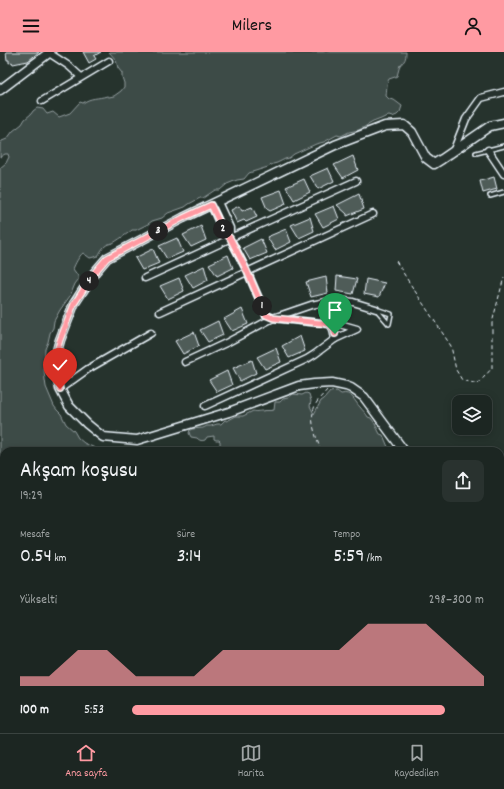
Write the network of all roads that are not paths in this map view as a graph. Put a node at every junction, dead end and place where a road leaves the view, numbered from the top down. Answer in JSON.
{"nodes":[{"id":1,"x":49,"y":52,"type":"edge"},
{"id":2,"x":109,"y":61,"type":"dead end"},
{"id":3,"x":81,"y":77,"type":"junction"},
{"id":4,"x":0,"y":90,"type":"edge"},
{"id":5,"x":504,"y":92,"type":"edge"},
{"id":6,"x":42,"y":101,"type":"dead end"},
{"id":7,"x":504,"y":123,"type":"edge"},
{"id":8,"x":504,"y":146,"type":"edge"},
{"id":9,"x":488,"y":150,"type":"junction"},
{"id":10,"x":453,"y":152,"type":"junction"},
{"id":11,"x":476,"y":153,"type":"dead end"},
{"id":12,"x":504,"y":174,"type":"edge"},
{"id":13,"x":356,"y":181,"type":"dead end"},
{"id":14,"x":504,"y":192,"type":"edge"},
{"id":15,"x":490,"y":196,"type":"dead end"},
{"id":16,"x":215,"y":203,"type":"junction"},
{"id":17,"x":372,"y":214,"type":"dead end"},
{"id":18,"x":230,"y":238,"type":"junction"},
{"id":19,"x":247,"y":271,"type":"junction"},
{"id":20,"x":145,"y":278,"type":"dead end"},
{"id":21,"x":376,"y":309,"type":"junction"},
{"id":22,"x":160,"y":312,"type":"dead end"},
{"id":23,"x":273,"y":318,"type":"junction"},
{"id":24,"x":330,"y":324,"type":"junction"},
{"id":25,"x":151,"y":333,"type":"dead end"},
{"id":26,"x":335,"y":339,"type":"junction"},
{"id":27,"x":185,"y":362,"type":"dead end"},
{"id":28,"x":60,"y":389,"type":"junction"},
{"id":29,"x":206,"y":406,"type":"dead end"},
{"id":30,"x":401,"y":447,"type":"edge"}],
"edges":[{"from":1,"to":3,"type":"street"},
{"from":1,"to":4,"type":"street"},
{"from":2,"to":3,"type":"street"},
{"from":3,"to":6,"type":"street"},
{"from":5,"to":10,"type":"street"},
{"from":7,"to":10,"type":"street"},
{"from":8,"to":9,"type":"lane"},
{"from":9,"to":11,"type":"lane"},
{"from":9,"to":12,"type":"street"},
{"from":10,"to":16,"type":"street"},
{"from":13,"to":18,"type":"street"},
{"from":14,"to":15,"type":"lane"},
{"from":16,"to":18,"type":"street"},
{"from":16,"to":28,"type":"street"},
{"from":17,"to":19,"type":"street"},
{"from":18,"to":19,"type":"street"},
{"from":18,"to":20,"type":"street"},
{"from":19,"to":22,"type":"street"},
{"from":19,"to":23,"type":"street"},
{"from":21,"to":21,"type":"lane"},
{"from":21,"to":23,"type":"street"},
{"from":23,"to":24,"type":"street"},
{"from":23,"to":27,"type":"street"},
{"from":24,"to":26,"type":"street"},
{"from":24,"to":26,"type":"street"},
{"from":25,"to":28,"type":"street"},
{"from":26,"to":29,"type":"street"},
{"from":28,"to":30,"type":"street"}]}
